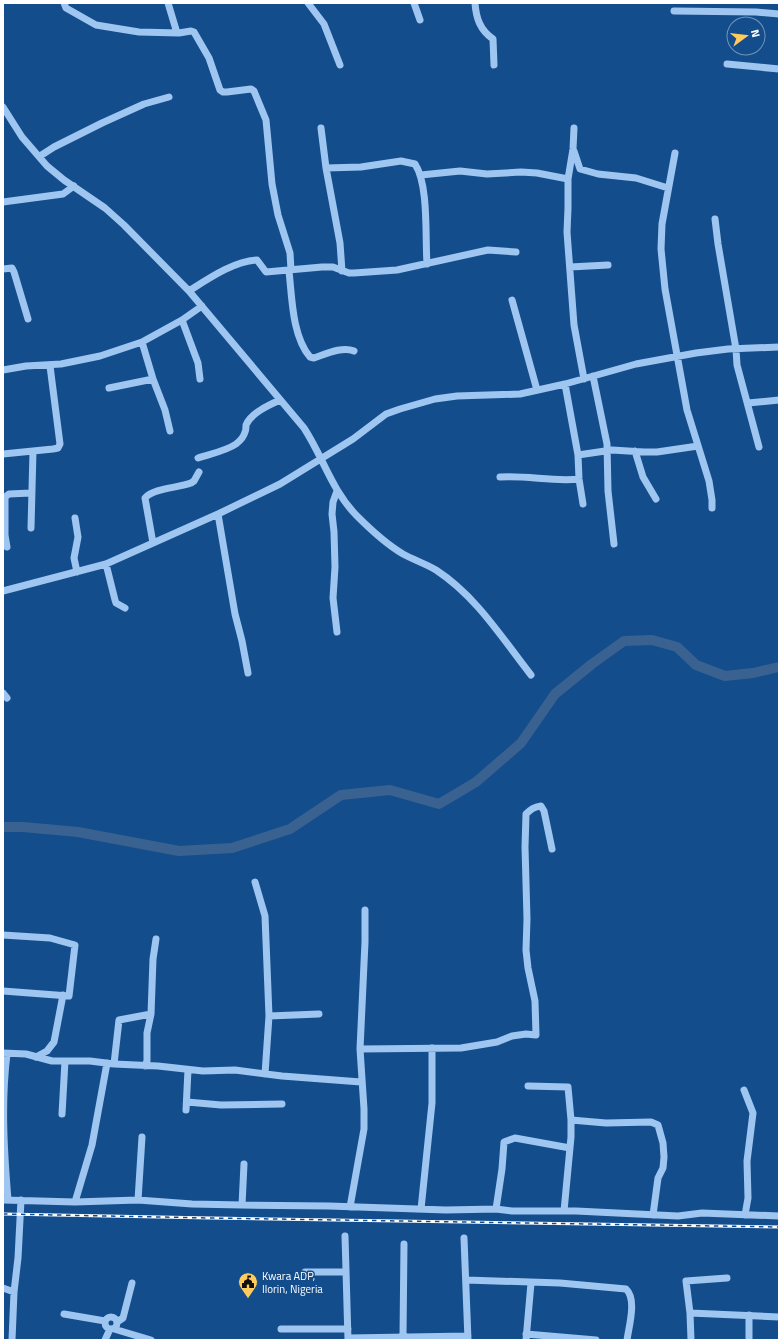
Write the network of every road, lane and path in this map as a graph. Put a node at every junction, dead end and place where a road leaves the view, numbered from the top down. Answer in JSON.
{"nodes":[{"id":1,"x":64,"y":3,"type":"edge"},
{"id":2,"x":168,"y":3,"type":"edge"},
{"id":3,"x":308,"y":3,"type":"edge"},
{"id":4,"x":414,"y":3,"type":"edge"},
{"id":5,"x":474,"y":3,"type":"edge"},
{"id":6,"x":674,"y":11,"type":"dead end"},
{"id":7,"x":779,"y":14,"type":"edge"},
{"id":8,"x":420,"y":20,"type":"dead end"},
{"id":9,"x":177,"y":33,"type":"junction"},
{"id":10,"x":494,"y":64,"type":"dead end"},
{"id":11,"x":727,"y":64,"type":"dead end"},
{"id":12,"x":340,"y":65,"type":"dead end"},
{"id":13,"x":779,"y":69,"type":"edge"},
{"id":14,"x":169,"y":97,"type":"dead end"},
{"id":15,"x":3,"y":107,"type":"edge"},
{"id":16,"x":321,"y":128,"type":"dead end"},
{"id":17,"x":574,"y":128,"type":"dead end"},
{"id":18,"x":573,"y":149,"type":"junction"},
{"id":19,"x":675,"y":153,"type":"dead end"},
{"id":20,"x":40,"y":156,"type":"junction"},
{"id":21,"x":326,"y":168,"type":"junction"},
{"id":22,"x":421,"y":175,"type":"junction"},
{"id":23,"x":568,"y":179,"type":"junction"},
{"id":24,"x":74,"y":186,"type":"junction"},
{"id":25,"x":668,"y":188,"type":"junction"},
{"id":26,"x":3,"y":202,"type":"edge"},
{"id":27,"x":715,"y":219,"type":"dead end"},
{"id":28,"x":516,"y":252,"type":"dead end"},
{"id":29,"x":427,"y":264,"type":"junction"},
{"id":30,"x":608,"y":265,"type":"dead end"},
{"id":31,"x":570,"y":267,"type":"junction"},
{"id":32,"x":3,"y":268,"type":"edge"},
{"id":33,"x":290,"y":270,"type":"junction"},
{"id":34,"x":342,"y":270,"type":"junction"},
{"id":35,"x":189,"y":291,"type":"junction"},
{"id":36,"x":512,"y":300,"type":"dead end"},
{"id":37,"x":202,"y":306,"type":"junction"},
{"id":38,"x":28,"y":320,"type":"dead end"},
{"id":39,"x":182,"y":320,"type":"junction"},
{"id":40,"x":142,"y":342,"type":"junction"},
{"id":41,"x":779,"y":347,"type":"edge"},
{"id":42,"x":736,"y":349,"type":"junction"},
{"id":43,"x":354,"y":351,"type":"dead end"},
{"id":44,"x":677,"y":356,"type":"junction"},
{"id":45,"x":50,"y":366,"type":"junction"},
{"id":46,"x":3,"y":370,"type":"edge"},
{"id":47,"x":593,"y":376,"type":"junction"},
{"id":48,"x":153,"y":379,"type":"junction"},
{"id":49,"x":200,"y":379,"type":"dead end"},
{"id":50,"x":584,"y":379,"type":"junction"},
{"id":51,"x":565,"y":384,"type":"junction"},
{"id":52,"x":109,"y":388,"type":"dead end"},
{"id":53,"x":537,"y":390,"type":"junction"},
{"id":54,"x":280,"y":400,"type":"junction"},
{"id":55,"x":779,"y":400,"type":"edge"},
{"id":56,"x":748,"y":403,"type":"junction"},
{"id":57,"x":170,"y":431,"type":"dead end"},
{"id":58,"x":698,"y":446,"type":"junction"},
{"id":59,"x":759,"y":447,"type":"dead end"},
{"id":60,"x":607,"y":450,"type":"junction"},
{"id":61,"x":33,"y":451,"type":"junction"},
{"id":62,"x":635,"y":451,"type":"junction"},
{"id":63,"x":3,"y":454,"type":"edge"},
{"id":64,"x":578,"y":455,"type":"junction"},
{"id":65,"x":198,"y":458,"type":"dead end"},
{"id":66,"x":321,"y":458,"type":"junction"},
{"id":67,"x":199,"y":472,"type":"dead end"},
{"id":68,"x":500,"y":478,"type":"dead end"},
{"id":69,"x":579,"y":479,"type":"junction"},
{"id":70,"x":337,"y":491,"type":"junction"},
{"id":71,"x":32,"y":493,"type":"junction"},
{"id":72,"x":656,"y":499,"type":"dead end"},
{"id":73,"x":583,"y":504,"type":"dead end"},
{"id":74,"x":712,"y":508,"type":"dead end"},
{"id":75,"x":218,"y":514,"type":"junction"},
{"id":76,"x":75,"y":518,"type":"dead end"},
{"id":77,"x":31,"y":528,"type":"dead end"},
{"id":78,"x":153,"y":543,"type":"junction"},
{"id":79,"x":614,"y":544,"type":"dead end"},
{"id":80,"x":7,"y":547,"type":"dead end"},
{"id":81,"x":106,"y":564,"type":"junction"},
{"id":82,"x":76,"y":572,"type":"junction"},
{"id":83,"x":3,"y":591,"type":"edge"},
{"id":84,"x":125,"y":608,"type":"dead end"},
{"id":85,"x":337,"y":632,"type":"dead end"},
{"id":86,"x":248,"y":673,"type":"dead end"},
{"id":87,"x":531,"y":675,"type":"dead end"},
{"id":88,"x":552,"y":850,"type":"dead end"},
{"id":89,"x":255,"y":882,"type":"dead end"},
{"id":90,"x":365,"y":910,"type":"dead end"},
{"id":91,"x":3,"y":935,"type":"edge"},
{"id":92,"x":156,"y":939,"type":"dead end"},
{"id":93,"x":3,"y":991,"type":"edge"},
{"id":94,"x":63,"y":995,"type":"junction"},
{"id":95,"x":151,"y":1014,"type":"junction"},
{"id":96,"x":319,"y":1014,"type":"dead end"},
{"id":97,"x":269,"y":1016,"type":"junction"},
{"id":98,"x":432,"y":1048,"type":"junction"},
{"id":99,"x":360,"y":1049,"type":"junction"},
{"id":100,"x":5,"y":1053,"type":"edge"},
{"id":101,"x":36,"y":1056,"type":"junction"},
{"id":102,"x":65,"y":1061,"type":"junction"},
{"id":103,"x":110,"y":1063,"type":"junction"},
{"id":104,"x":145,"y":1066,"type":"junction"},
{"id":105,"x":188,"y":1070,"type":"junction"},
{"id":106,"x":265,"y":1074,"type":"junction"},
{"id":107,"x":361,"y":1082,"type":"junction"},
{"id":108,"x":528,"y":1086,"type":"dead end"},
{"id":109,"x":744,"y":1090,"type":"dead end"},
{"id":110,"x":187,"y":1102,"type":"junction"},
{"id":111,"x":282,"y":1104,"type":"dead end"},
{"id":112,"x":186,"y":1110,"type":"dead end"},
{"id":113,"x":62,"y":1114,"type":"dead end"},
{"id":114,"x":571,"y":1120,"type":"junction"},
{"id":115,"x":142,"y":1137,"type":"dead end"},
{"id":116,"x":570,"y":1148,"type":"junction"},
{"id":117,"x":244,"y":1164,"type":"dead end"},
{"id":118,"x":6,"y":1200,"type":"edge"},
{"id":119,"x":21,"y":1200,"type":"junction"},
{"id":120,"x":138,"y":1200,"type":"junction"},
{"id":121,"x":75,"y":1202,"type":"junction"},
{"id":122,"x":242,"y":1205,"type":"junction"},
{"id":123,"x":350,"y":1207,"type":"junction"},
{"id":124,"x":421,"y":1209,"type":"junction"},
{"id":125,"x":496,"y":1209,"type":"junction"},
{"id":126,"x":564,"y":1211,"type":"junction"},
{"id":127,"x":653,"y":1215,"type":"junction"},
{"id":128,"x":745,"y":1215,"type":"junction"},
{"id":129,"x":779,"y":1216,"type":"edge"},
{"id":130,"x":345,"y":1236,"type":"dead end"},
{"id":131,"x":464,"y":1238,"type":"dead end"},
{"id":132,"x":404,"y":1244,"type":"dead end"},
{"id":133,"x":305,"y":1272,"type":"dead end"},
{"id":134,"x":346,"y":1272,"type":"junction"},
{"id":135,"x":727,"y":1278,"type":"dead end"},
{"id":136,"x":466,"y":1280,"type":"junction"},
{"id":137,"x":132,"y":1283,"type":"dead end"},
{"id":138,"x":531,"y":1283,"type":"junction"},
{"id":139,"x":3,"y":1288,"type":"edge"},
{"id":140,"x":14,"y":1292,"type":"junction"},
{"id":141,"x":690,"y":1313,"type":"junction"},
{"id":142,"x":64,"y":1314,"type":"dead end"},
{"id":143,"x":749,"y":1315,"type":"junction"},
{"id":144,"x":779,"y":1316,"type":"edge"},
{"id":145,"x":106,"y":1321,"type":"junction"},
{"id":146,"x":114,"y":1327,"type":"junction"},
{"id":147,"x":281,"y":1329,"type":"dead end"},
{"id":148,"x":348,"y":1329,"type":"junction"},
{"id":149,"x":403,"y":1336,"type":"junction"},
{"id":150,"x":526,"y":1337,"type":"edge"},
{"id":151,"x":468,"y":1338,"type":"edge"},
{"id":152,"x":348,"y":1339,"type":"edge"},
{"id":153,"x":12,"y":1340,"type":"edge"},
{"id":154,"x":105,"y":1340,"type":"edge"},
{"id":155,"x":151,"y":1340,"type":"edge"},
{"id":156,"x":596,"y":1340,"type":"edge"},
{"id":157,"x":627,"y":1340,"type":"edge"},
{"id":158,"x":691,"y":1340,"type":"edge"},
{"id":159,"x":749,"y":1340,"type":"edge"}],
"edges":[{"from":1,"to":9,"type":"street"},
{"from":2,"to":9,"type":"street"},
{"from":3,"to":12,"type":"street"},
{"from":4,"to":8,"type":"street"},
{"from":5,"to":10,"type":"street"},
{"from":6,"to":7,"type":"street"},
{"from":9,"to":33,"type":"street"},
{"from":11,"to":13,"type":"street"},
{"from":14,"to":20,"type":"street"},
{"from":15,"to":20,"type":"street"},
{"from":16,"to":21,"type":"street"},
{"from":17,"to":18,"type":"street"},
{"from":18,"to":23,"type":"street"},
{"from":18,"to":25,"type":"street"},
{"from":19,"to":25,"type":"street"},
{"from":20,"to":24,"type":"street"},
{"from":21,"to":22,"type":"street"},
{"from":21,"to":34,"type":"street"},
{"from":22,"to":23,"type":"street"},
{"from":22,"to":29,"type":"street"},
{"from":23,"to":31,"type":"street"},
{"from":24,"to":26,"type":"street"},
{"from":24,"to":35,"type":"street"},
{"from":25,"to":44,"type":"street"},
{"from":27,"to":42,"type":"street"},
{"from":28,"to":29,"type":"street"},
{"from":29,"to":34,"type":"street"},
{"from":30,"to":31,"type":"street"},
{"from":31,"to":50,"type":"street"},
{"from":32,"to":38,"type":"street"},
{"from":33,"to":34,"type":"street"},
{"from":33,"to":35,"type":"street"},
{"from":33,"to":43,"type":"street"},
{"from":35,"to":37,"type":"street"},
{"from":36,"to":53,"type":"street"},
{"from":37,"to":39,"type":"street"},
{"from":37,"to":54,"type":"street"},
{"from":39,"to":40,"type":"street"},
{"from":39,"to":49,"type":"street"},
{"from":40,"to":45,"type":"street"},
{"from":40,"to":48,"type":"street"},
{"from":41,"to":42,"type":"street"},
{"from":42,"to":44,"type":"street"},
{"from":42,"to":56,"type":"street"},
{"from":44,"to":47,"type":"street"},
{"from":44,"to":58,"type":"street"},
{"from":45,"to":46,"type":"street"},
{"from":45,"to":61,"type":"street"},
{"from":47,"to":50,"type":"street"},
{"from":47,"to":60,"type":"street"},
{"from":48,"to":52,"type":"street"},
{"from":48,"to":57,"type":"street"},
{"from":50,"to":51,"type":"street"},
{"from":51,"to":53,"type":"street"},
{"from":51,"to":64,"type":"street"},
{"from":53,"to":66,"type":"street"},
{"from":54,"to":65,"type":"street"},
{"from":54,"to":66,"type":"street"},
{"from":55,"to":56,"type":"street"},
{"from":56,"to":59,"type":"street"},
{"from":58,"to":62,"type":"street"},
{"from":58,"to":74,"type":"street"},
{"from":60,"to":62,"type":"street"},
{"from":60,"to":64,"type":"street"},
{"from":60,"to":79,"type":"street"},
{"from":61,"to":63,"type":"street"},
{"from":61,"to":71,"type":"street"},
{"from":62,"to":72,"type":"street"},
{"from":64,"to":69,"type":"street"},
{"from":66,"to":70,"type":"street"},
{"from":66,"to":75,"type":"street"},
{"from":67,"to":78,"type":"street"},
{"from":68,"to":69,"type":"street"},
{"from":69,"to":73,"type":"street"},
{"from":70,"to":85,"type":"street"},
{"from":70,"to":87,"type":"street"},
{"from":71,"to":77,"type":"street"},
{"from":71,"to":80,"type":"street"},
{"from":75,"to":78,"type":"street"},
{"from":75,"to":86,"type":"street"},
{"from":76,"to":82,"type":"street"},
{"from":78,"to":81,"type":"street"},
{"from":81,"to":82,"type":"street"},
{"from":81,"to":84,"type":"street"},
{"from":82,"to":83,"type":"street"},
{"from":88,"to":98,"type":"street"},
{"from":89,"to":97,"type":"street"},
{"from":90,"to":99,"type":"street"},
{"from":91,"to":94,"type":"street"},
{"from":92,"to":95,"type":"street"},
{"from":93,"to":94,"type":"street"},
{"from":94,"to":101,"type":"street"},
{"from":95,"to":103,"type":"street"},
{"from":95,"to":104,"type":"street"},
{"from":96,"to":97,"type":"street"},
{"from":97,"to":106,"type":"street"},
{"from":98,"to":99,"type":"street"},
{"from":98,"to":124,"type":"street"},
{"from":99,"to":107,"type":"street"},
{"from":100,"to":101,"type":"street"},
{"from":100,"to":118,"type":"street"},
{"from":101,"to":102,"type":"street"},
{"from":102,"to":103,"type":"street"},
{"from":102,"to":113,"type":"street"},
{"from":103,"to":104,"type":"street"},
{"from":103,"to":121,"type":"street"},
{"from":104,"to":105,"type":"street"},
{"from":105,"to":106,"type":"street"},
{"from":105,"to":110,"type":"street"},
{"from":106,"to":107,"type":"street"},
{"from":107,"to":123,"type":"street"},
{"from":108,"to":114,"type":"street"},
{"from":109,"to":128,"type":"street"},
{"from":110,"to":111,"type":"street"},
{"from":110,"to":112,"type":"street"},
{"from":114,"to":116,"type":"street"},
{"from":114,"to":127,"type":"street"},
{"from":115,"to":120,"type":"street"},
{"from":116,"to":125,"type":"street"},
{"from":116,"to":126,"type":"street"},
{"from":117,"to":122,"type":"street"},
{"from":118,"to":119,"type":"street"},
{"from":119,"to":121,"type":"street"},
{"from":119,"to":140,"type":"street"},
{"from":120,"to":121,"type":"street"},
{"from":120,"to":122,"type":"street"},
{"from":122,"to":123,"type":"street"},
{"from":123,"to":124,"type":"street"},
{"from":124,"to":125,"type":"street"},
{"from":125,"to":126,"type":"street"},
{"from":126,"to":127,"type":"street"},
{"from":127,"to":128,"type":"street"},
{"from":128,"to":129,"type":"street"},
{"from":130,"to":134,"type":"street"},
{"from":131,"to":136,"type":"street"},
{"from":132,"to":149,"type":"street"},
{"from":133,"to":134,"type":"street"},
{"from":134,"to":148,"type":"street"},
{"from":135,"to":141,"type":"street"},
{"from":136,"to":138,"type":"street"},
{"from":136,"to":151,"type":"street"},
{"from":137,"to":146,"type":"street"},
{"from":138,"to":150,"type":"street"},
{"from":138,"to":157,"type":"street"},
{"from":139,"to":140,"type":"street"},
{"from":140,"to":153,"type":"street"},
{"from":141,"to":143,"type":"street"},
{"from":141,"to":158,"type":"street"},
{"from":142,"to":145,"type":"street"},
{"from":143,"to":144,"type":"street"},
{"from":143,"to":159,"type":"street"},
{"from":145,"to":146,"type":"street"},
{"from":145,"to":146,"type":"street"},
{"from":146,"to":154,"type":"street"},
{"from":146,"to":155,"type":"street"},
{"from":147,"to":148,"type":"street"},
{"from":148,"to":152,"type":"street"},
{"from":149,"to":151,"type":"street"},
{"from":149,"to":152,"type":"street"},
{"from":150,"to":156,"type":"street"}]}
